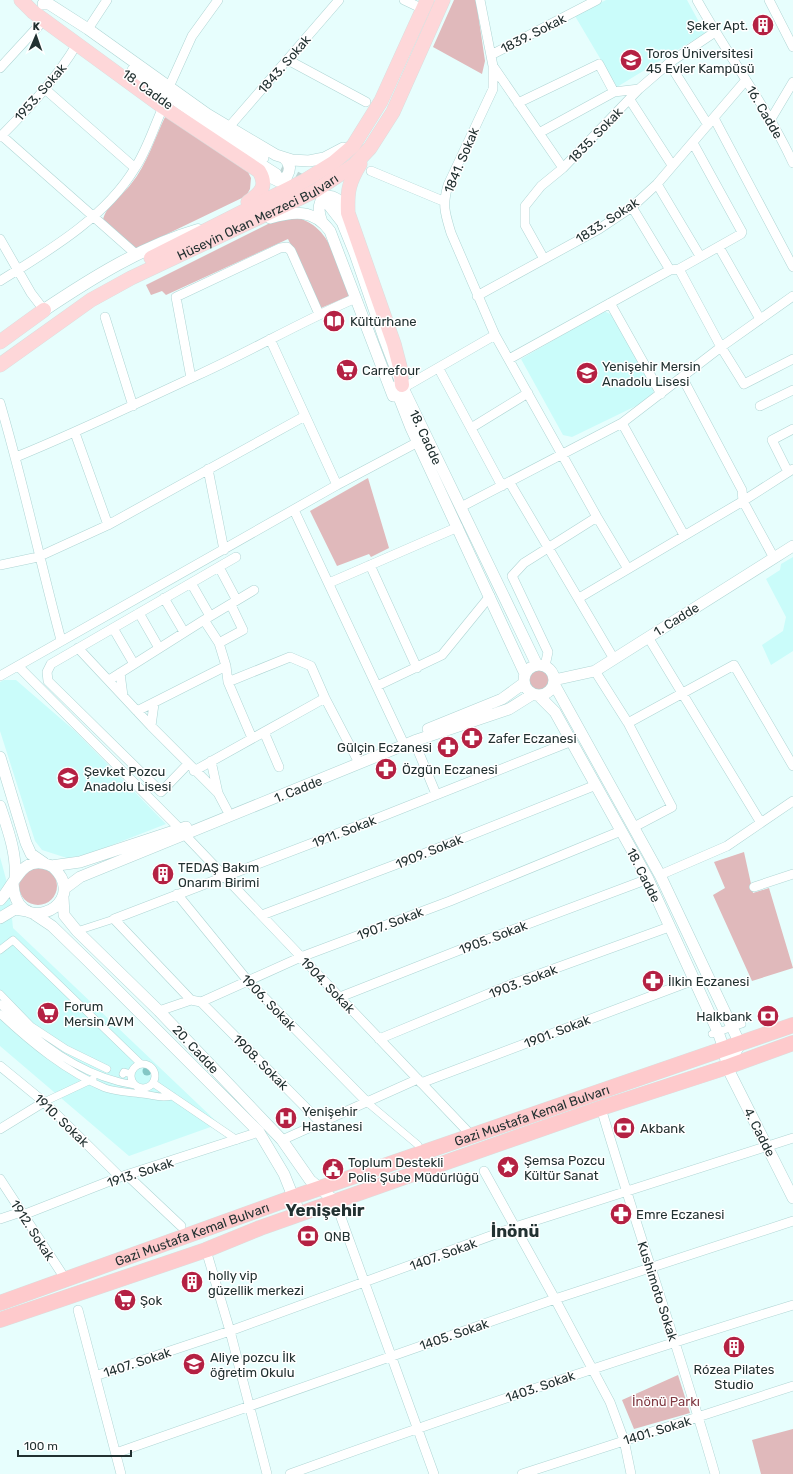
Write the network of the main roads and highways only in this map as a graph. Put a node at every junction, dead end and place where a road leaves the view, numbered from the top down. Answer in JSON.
{"nodes":[{"id":1,"x":21,"y":0,"type":"edge"},
{"id":2,"x":443,"y":0,"type":"edge"},
{"id":3,"x":425,"y":5,"type":"edge"},
{"id":4,"x":370,"y":148,"type":"junction"},
{"id":5,"x":224,"y":221,"type":"junction"},
{"id":6,"x":248,"y":223,"type":"junction"},
{"id":7,"x":44,"y":310,"type":"joint"},
{"id":8,"x":0,"y":342,"type":"edge"},
{"id":9,"x":0,"y":354,"type":"edge"},
{"id":10,"x":0,"y":365,"type":"edge"},
{"id":11,"x":0,"y":376,"type":"edge"},
{"id":12,"x":403,"y":387,"type":"road end"},
{"id":13,"x":793,"y":1025,"type":"edge"},
{"id":14,"x":793,"y":1043,"type":"edge"},
{"id":15,"x":0,"y":1303,"type":"edge"},
{"id":16,"x":0,"y":1320,"type":"edge"}],
"edges":[{"from":1,"to":5,"type":"main road"},
{"from":2,"to":4,"type":"main road","name":"Hüseyin Okan Merzeci Bulvarı"},
{"from":3,"to":5,"type":"main road","name":"Hüseyin Okan Merzeci Bulvarı"},
{"from":4,"to":6,"type":"main road","name":"Hüseyin Okan Merzeci Bulvarı"},
{"from":4,"to":12,"type":"main road"},
{"from":5,"to":7,"type":"main road"},
{"from":5,"to":9,"type":"main road","name":"Hüseyin Okan Merzeci Bulvarı"},
{"from":6,"to":10,"type":"main road","name":"Hüseyin Okan Merzeci Bulvarı"},
{"from":6,"to":11,"type":"main road"},
{"from":7,"to":8,"type":"main road"},
{"from":13,"to":15,"type":"highway","name":"Gazi Mustafa Kemal Bulvarı"},
{"from":14,"to":16,"type":"highway","name":"Gazi Mustafa Kemal Bulvarı"}]}
